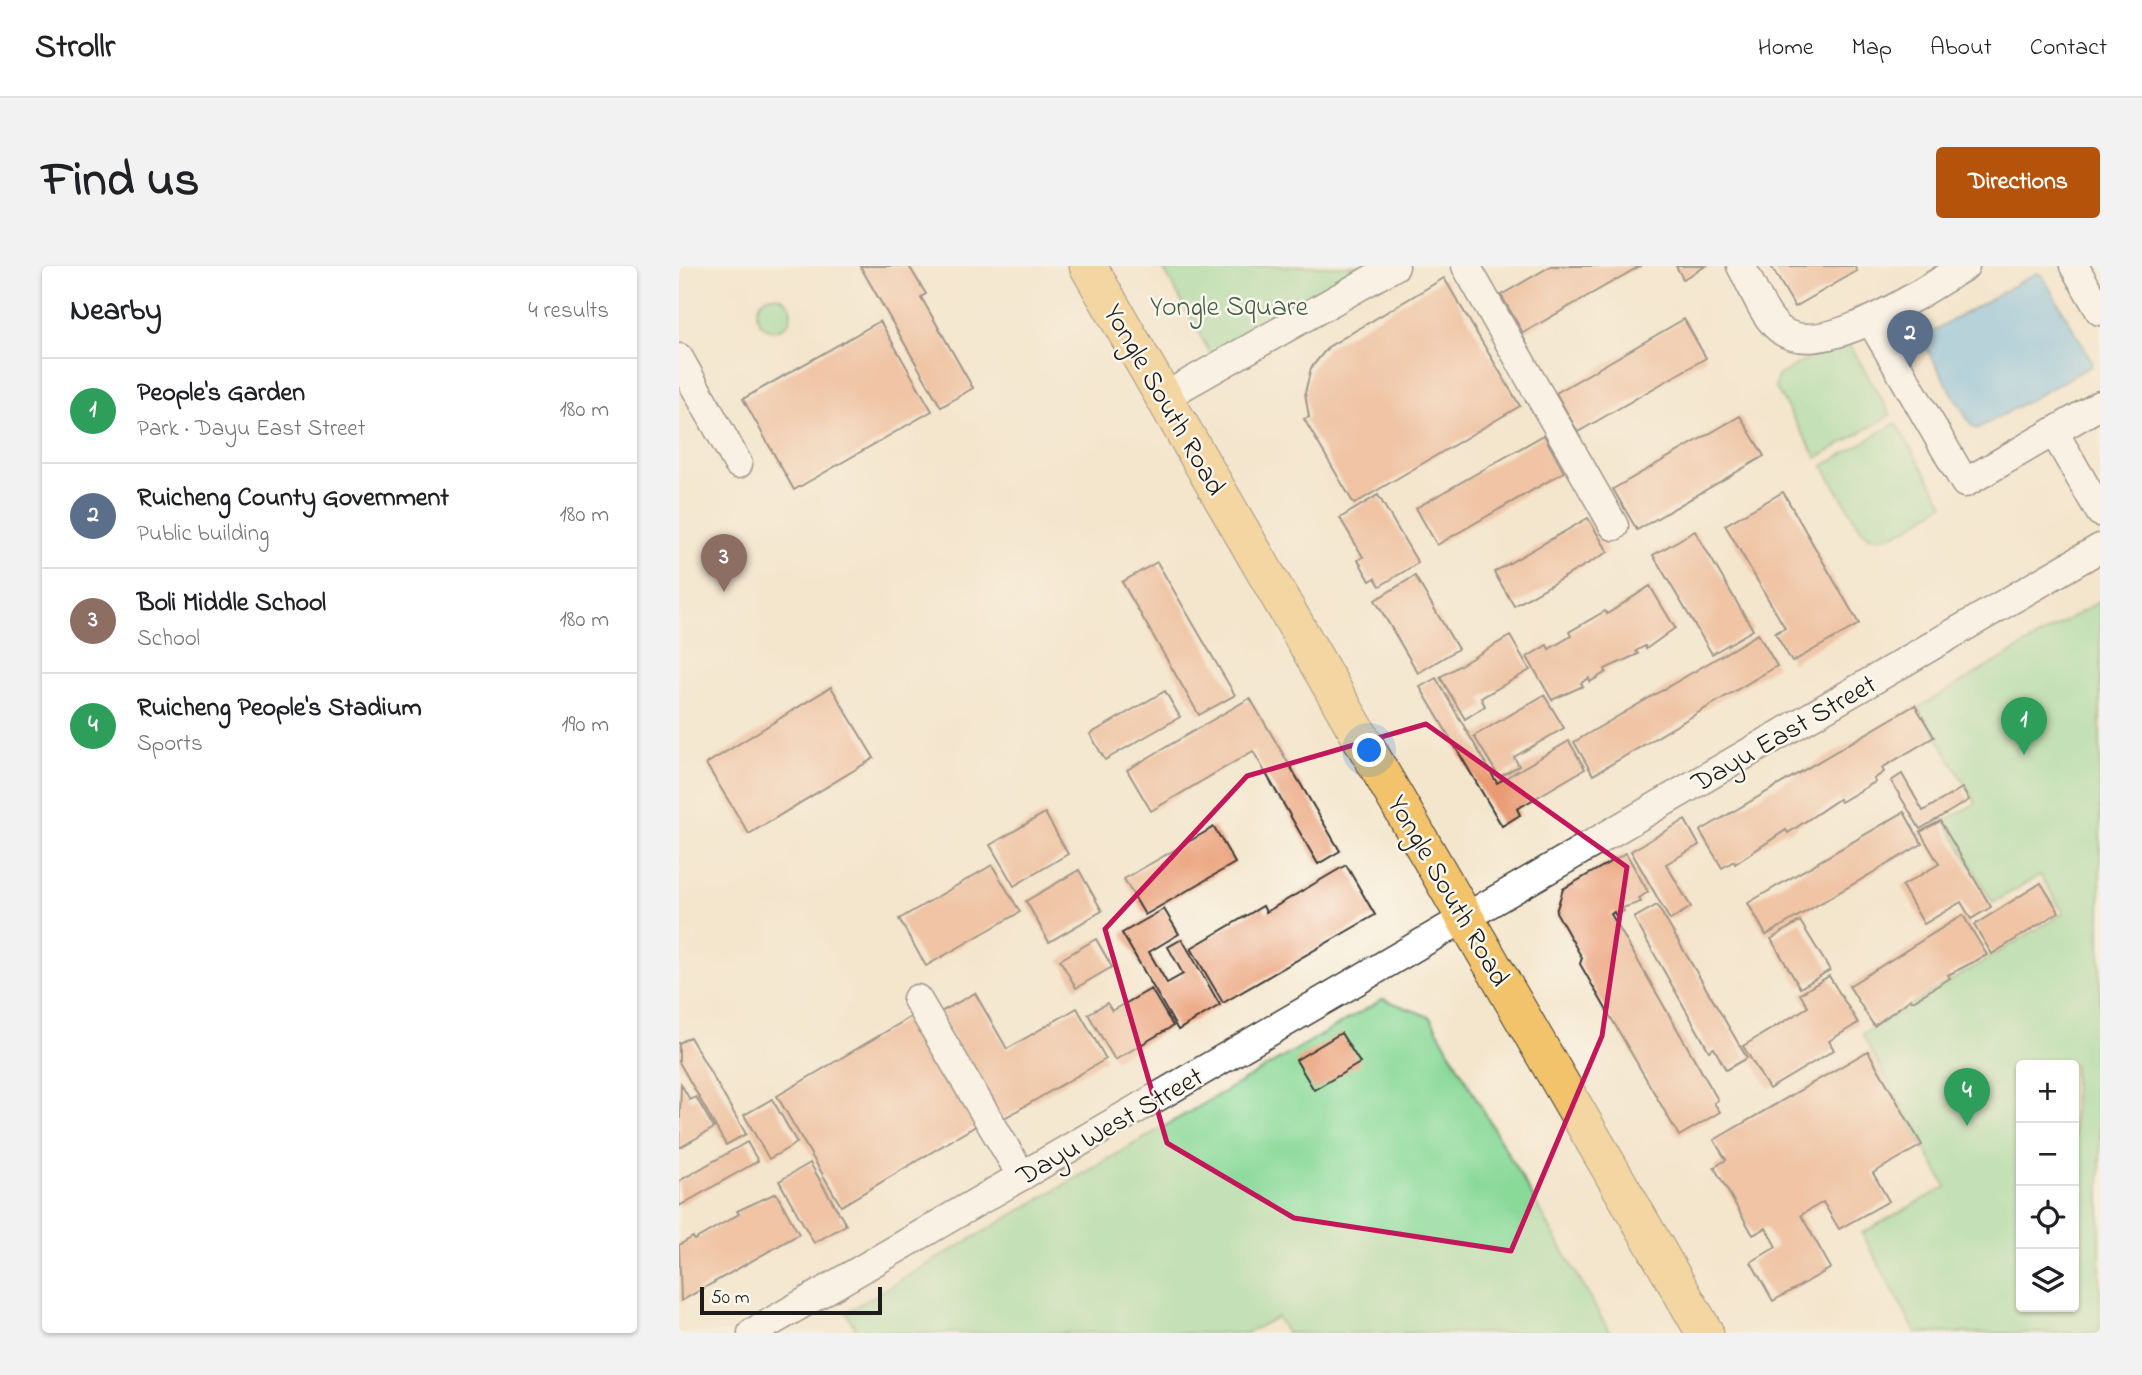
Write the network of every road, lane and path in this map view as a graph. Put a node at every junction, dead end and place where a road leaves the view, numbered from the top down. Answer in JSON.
{"nodes":[{"id":1,"x":1088,"y":266,"type":"edge"},
{"id":2,"x":1395,"y":266,"type":"edge"},
{"id":3,"x":1466,"y":266,"type":"edge"},
{"id":4,"x":1741,"y":266,"type":"edge"},
{"id":5,"x":1965,"y":266,"type":"edge"},
{"id":6,"x":2074,"y":266,"type":"edge"},
{"id":7,"x":2100,"y":311,"type":"edge"},
{"id":8,"x":1871,"y":321,"type":"junction"},
{"id":9,"x":679,"y":358,"type":"edge"},
{"id":10,"x":1164,"y":397,"type":"junction"},
{"id":11,"x":2100,"y":405,"type":"edge"},
{"id":12,"x":2054,"y":432,"type":"junction"},
{"id":13,"x":738,"y":464,"type":"dead end"},
{"id":14,"x":2100,"y":512,"type":"edge"},
{"id":15,"x":1615,"y":526,"type":"dead end"},
{"id":16,"x":2100,"y":548,"type":"edge"},
{"id":17,"x":1466,"y":917,"type":"junction"},
{"id":18,"x":917,"y":999,"type":"dead end"},
{"id":19,"x":1021,"y":1176,"type":"junction"},
{"id":20,"x":788,"y":1324,"type":"edge"},
{"id":21,"x":752,"y":1333,"type":"edge"},
{"id":22,"x":1705,"y":1333,"type":"edge"}],
"edges":[{"from":1,"to":10,"type":"main road","name":"Yongle South Road"},
{"from":2,"to":10,"type":"street"},
{"from":3,"to":15,"type":"street"},
{"from":4,"to":8,"type":"street"},
{"from":5,"to":8,"type":"street"},
{"from":6,"to":7,"type":"street"},
{"from":8,"to":12,"type":"street"},
{"from":9,"to":13,"type":"street"},
{"from":10,"to":17,"type":"main road","name":"Yongle South Road"},
{"from":11,"to":12,"type":"street"},
{"from":12,"to":14,"type":"street"},
{"from":16,"to":17,"type":"street","name":"Dayu East Street"},
{"from":17,"to":19,"type":"street","name":"Dayu West Street"},
{"from":17,"to":22,"type":"main road","name":"Yongle South Road"},
{"from":18,"to":19,"type":"street"},
{"from":19,"to":20,"type":"street","name":"Dayu West Street"},
{"from":20,"to":21,"type":"street","name":"Dayu West Street"}]}
